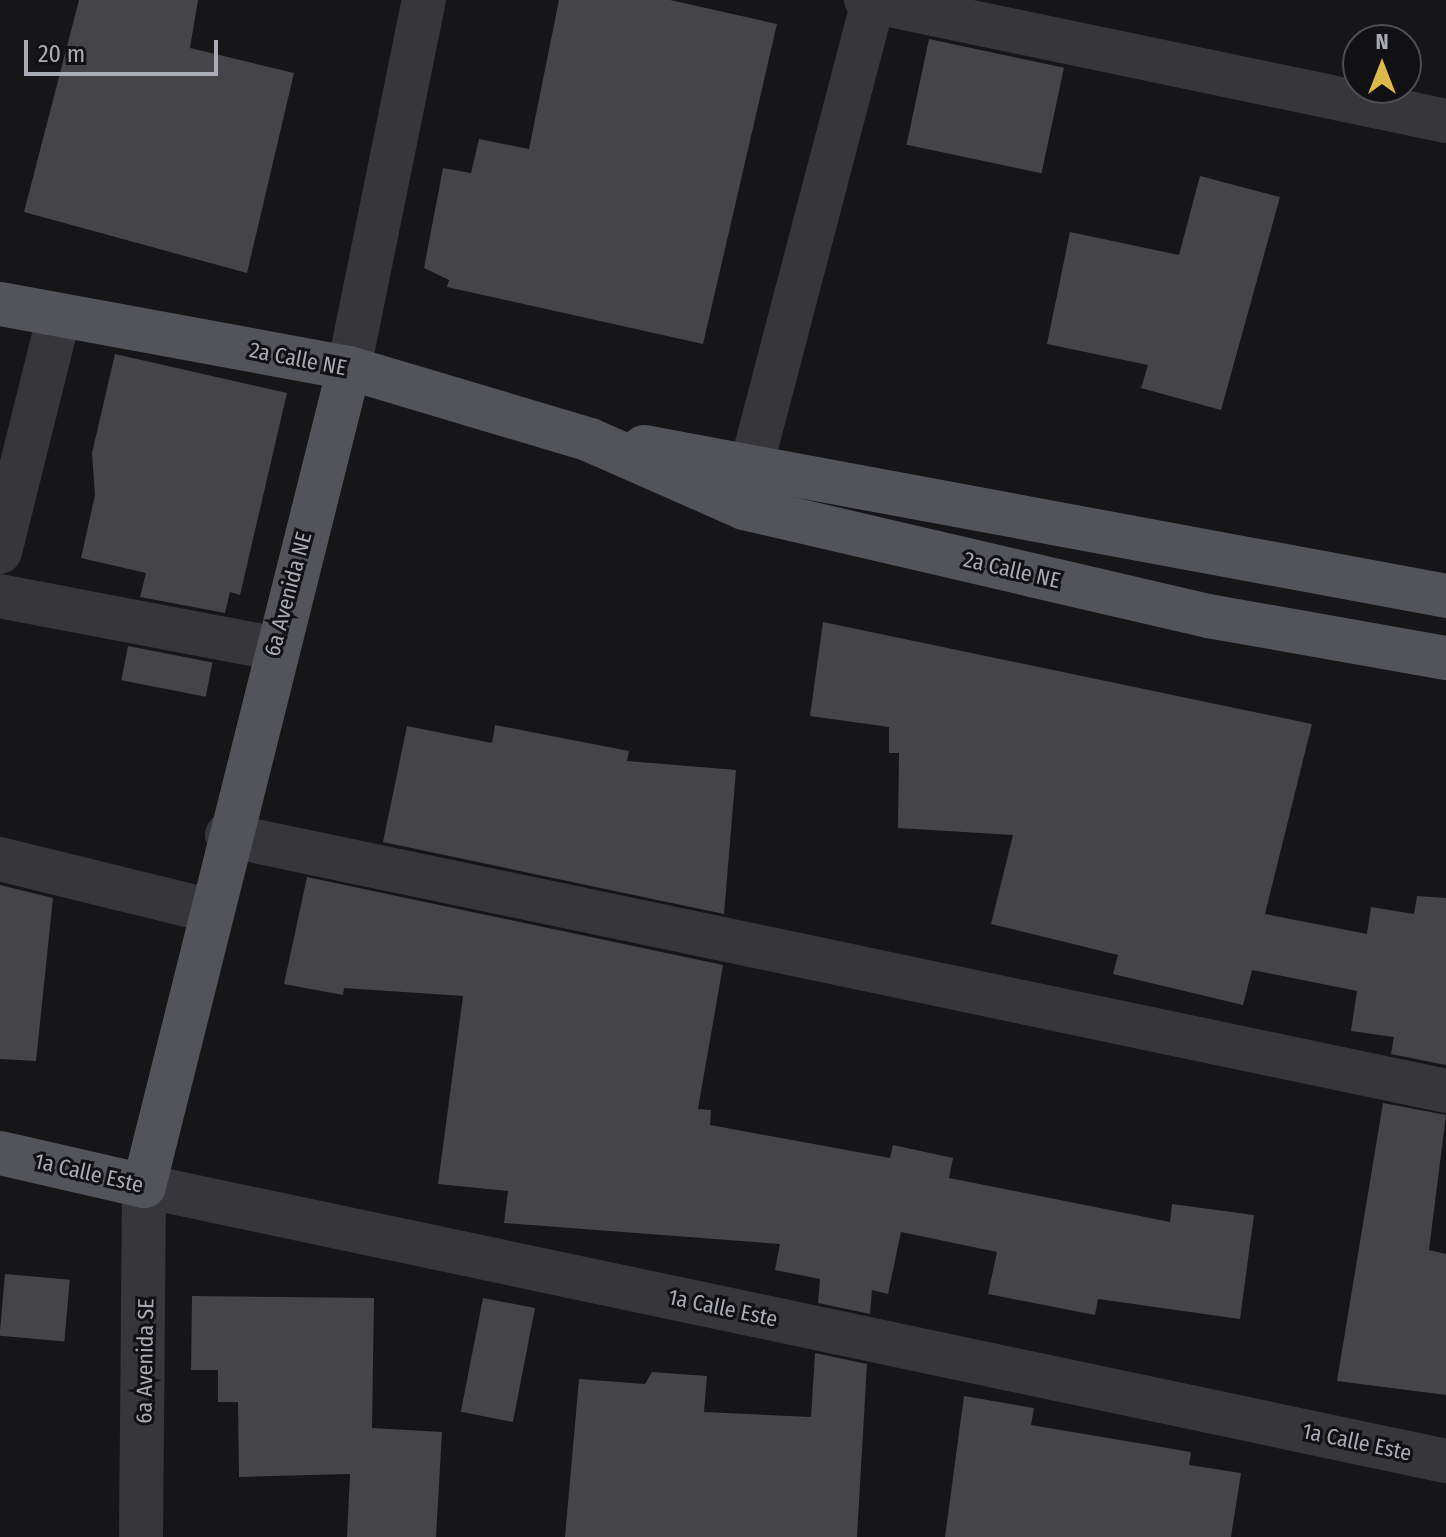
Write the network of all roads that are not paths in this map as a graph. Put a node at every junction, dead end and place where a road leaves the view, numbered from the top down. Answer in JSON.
{"nodes":[{"id":1,"x":424,"y":0,"type":"edge"},
{"id":2,"x":870,"y":1,"type":"edge"},
{"id":3,"x":1446,"y":121,"type":"edge"},
{"id":4,"x":0,"y":304,"type":"edge"},
{"id":5,"x":59,"y":315,"type":"junction"},
{"id":6,"x":349,"y":368,"type":"junction"},
{"id":7,"x":590,"y":440,"type":"junction"},
{"id":8,"x":752,"y":463,"type":"junction"},
{"id":9,"x":0,"y":552,"type":"edge"},
{"id":10,"x":0,"y":596,"type":"edge"},
{"id":11,"x":1446,"y":596,"type":"edge"},
{"id":12,"x":273,"y":648,"type":"junction"},
{"id":13,"x":1446,"y":658,"type":"edge"},
{"id":14,"x":227,"y":835,"type":"junction"},
{"id":15,"x":0,"y":859,"type":"edge"},
{"id":16,"x":208,"y":910,"type":"junction"},
{"id":17,"x":1446,"y":1091,"type":"edge"},
{"id":18,"x":0,"y":1153,"type":"edge"},
{"id":19,"x":144,"y":1186,"type":"junction"},
{"id":20,"x":1446,"y":1461,"type":"edge"},
{"id":21,"x":141,"y":1537,"type":"edge"}],
"edges":[{"from":1,"to":6,"type":"street","name":"6a Avenida NE"},
{"from":2,"to":3,"type":"street"},
{"from":2,"to":8,"type":"street"},
{"from":4,"to":5,"type":"main road","name":"2a Calle NE"},
{"from":5,"to":6,"type":"main road","name":"2a Calle NE"},
{"from":5,"to":9,"type":"street"},
{"from":6,"to":7,"type":"main road","name":"2a Calle NE"},
{"from":6,"to":12,"type":"main road","name":"6a Avenida NE"},
{"from":7,"to":8,"type":"main road","name":"2a Calle NE"},
{"from":7,"to":13,"type":"main road","name":"2a Calle NE"},
{"from":8,"to":11,"type":"main road","name":"2a Calle NE"},
{"from":10,"to":12,"type":"street"},
{"from":12,"to":14,"type":"main road","name":"6a Avenida NE"},
{"from":14,"to":16,"type":"main road","name":"6a Avenida NE"},
{"from":14,"to":17,"type":"street"},
{"from":15,"to":16,"type":"street"},
{"from":16,"to":19,"type":"main road","name":"6a Avenida NE"},
{"from":18,"to":19,"type":"main road","name":"1a Calle Este"},
{"from":19,"to":20,"type":"street","name":"1a Calle Este"},
{"from":19,"to":21,"type":"street","name":"6a Avenida SE"}]}
